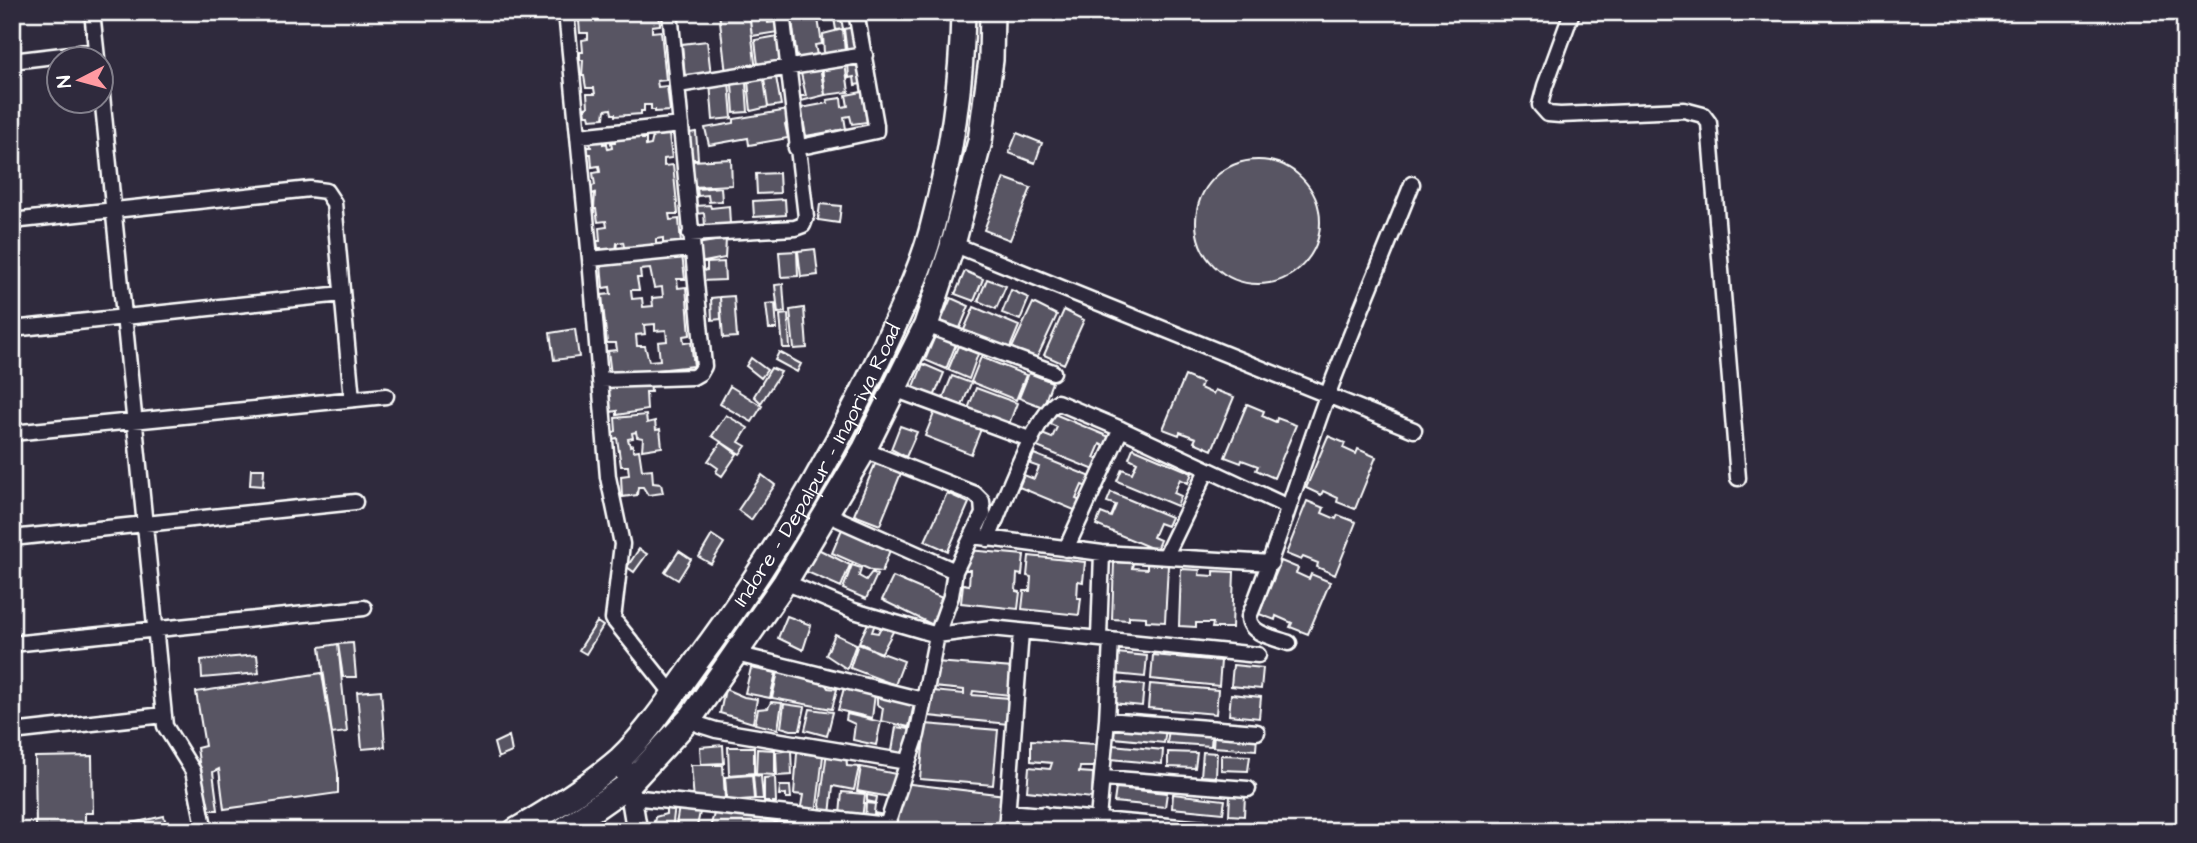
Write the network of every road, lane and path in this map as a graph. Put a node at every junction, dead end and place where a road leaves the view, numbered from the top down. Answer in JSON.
{"nodes":[{"id":1,"x":92,"y":12,"type":"edge"},
{"id":2,"x":566,"y":12,"type":"edge"},
{"id":3,"x":670,"y":12,"type":"edge"},
{"id":4,"x":782,"y":12,"type":"edge"},
{"id":5,"x":856,"y":12,"type":"edge"},
{"id":6,"x":963,"y":12,"type":"edge"},
{"id":7,"x":992,"y":12,"type":"edge"},
{"id":8,"x":1572,"y":12,"type":"edge"},
{"id":9,"x":96,"y":46,"type":"edge"},
{"id":10,"x":865,"y":55,"type":"junction"},
{"id":11,"x":46,"y":59,"type":"edge"},
{"id":12,"x":12,"y":61,"type":"edge"},
{"id":13,"x":788,"y":67,"type":"junction"},
{"id":14,"x":678,"y":85,"type":"junction"},
{"id":15,"x":104,"y":116,"type":"edge"},
{"id":16,"x":681,"y":125,"type":"junction"},
{"id":17,"x":579,"y":136,"type":"junction"},
{"id":18,"x":796,"y":148,"type":"junction"},
{"id":19,"x":1412,"y":184,"type":"dead end"},
{"id":20,"x":113,"y":211,"type":"junction"},
{"id":21,"x":12,"y":221,"type":"edge"},
{"id":22,"x":930,"y":234,"type":"junction"},
{"id":23,"x":690,"y":242,"type":"junction"},
{"id":24,"x":954,"y":244,"type":"junction"},
{"id":25,"x":590,"y":259,"type":"junction"},
{"id":26,"x":342,"y":293,"type":"junction"},
{"id":27,"x":123,"y":317,"type":"junction"},
{"id":28,"x":926,"y":325,"type":"junction"},
{"id":29,"x":12,"y":328,"type":"edge"},
{"id":30,"x":1053,"y":372,"type":"dead end"},
{"id":31,"x":601,"y":380,"type":"junction"},
{"id":32,"x":894,"y":388,"type":"junction"},
{"id":33,"x":386,"y":396,"type":"dead end"},
{"id":34,"x":1327,"y":396,"type":"junction"},
{"id":35,"x":352,"y":399,"type":"junction"},
{"id":36,"x":133,"y":420,"type":"junction"},
{"id":37,"x":1121,"y":429,"type":"junction"},
{"id":38,"x":1415,"y":430,"type":"dead end"},
{"id":39,"x":12,"y":433,"type":"edge"},
{"id":40,"x":1032,"y":440,"type":"junction"},
{"id":41,"x":864,"y":450,"type":"junction"},
{"id":42,"x":1207,"y":470,"type":"junction"},
{"id":43,"x":1738,"y":478,"type":"dead end"},
{"id":44,"x":355,"y":502,"type":"dead end"},
{"id":45,"x":1288,"y":507,"type":"junction"},
{"id":46,"x":827,"y":514,"type":"junction"},
{"id":47,"x":145,"y":525,"type":"junction"},
{"id":48,"x":971,"y":536,"type":"junction"},
{"id":49,"x":12,"y":538,"type":"edge"},
{"id":50,"x":988,"y":539,"type":"junction"},
{"id":51,"x":1066,"y":549,"type":"junction"},
{"id":52,"x":1102,"y":553,"type":"junction"},
{"id":53,"x":1166,"y":555,"type":"junction"},
{"id":54,"x":1271,"y":563,"type":"junction"},
{"id":55,"x":955,"y":571,"type":"junction"},
{"id":56,"x":785,"y":582,"type":"junction"},
{"id":57,"x":364,"y":608,"type":"dead end"},
{"id":58,"x":156,"y":629,"type":"junction"},
{"id":59,"x":1021,"y":632,"type":"junction"},
{"id":60,"x":937,"y":635,"type":"junction"},
{"id":61,"x":1105,"y":639,"type":"junction"},
{"id":62,"x":12,"y":643,"type":"edge"},
{"id":63,"x":1289,"y":643,"type":"dead end"},
{"id":64,"x":736,"y":654,"type":"junction"},
{"id":65,"x":1258,"y":655,"type":"dead end"},
{"id":66,"x":673,"y":693,"type":"junction"},
{"id":67,"x":923,"y":700,"type":"junction"},
{"id":68,"x":164,"y":715,"type":"junction"},
{"id":69,"x":692,"y":716,"type":"junction"},
{"id":70,"x":1107,"y":720,"type":"junction"},
{"id":71,"x":12,"y":732,"type":"edge"},
{"id":72,"x":1258,"y":732,"type":"dead end"},
{"id":73,"x":620,"y":758,"type":"junction"},
{"id":74,"x":907,"y":762,"type":"junction"},
{"id":75,"x":1103,"y":778,"type":"junction"},
{"id":76,"x":1248,"y":789,"type":"dead end"},
{"id":77,"x":630,"y":791,"type":"junction"},
{"id":78,"x":1008,"y":812,"type":"junction"},
{"id":79,"x":1043,"y":814,"type":"junction"},
{"id":80,"x":1098,"y":819,"type":"junction"},
{"id":81,"x":886,"y":828,"type":"edge"},
{"id":82,"x":205,"y":831,"type":"edge"},
{"id":83,"x":515,"y":831,"type":"edge"},
{"id":84,"x":562,"y":831,"type":"edge"},
{"id":85,"x":637,"y":831,"type":"edge"},
{"id":86,"x":1006,"y":831,"type":"edge"},
{"id":87,"x":1041,"y":831,"type":"edge"},
{"id":88,"x":1227,"y":831,"type":"edge"}],
"edges":[{"from":1,"to":9,"type":"street"},
{"from":2,"to":17,"type":"street"},
{"from":3,"to":14,"type":"street"},
{"from":4,"to":13,"type":"street"},
{"from":5,"to":10,"type":"street"},
{"from":6,"to":22,"type":"main road","name":"Indore - Depalpur - Ingoriya Road"},
{"from":7,"to":24,"type":"main road","name":"Indore - Depalpur - Ingoriya Road"},
{"from":8,"to":43,"type":"street"},
{"from":10,"to":13,"type":"street"},
{"from":10,"to":18,"type":"street"},
{"from":11,"to":12,"type":"street"},
{"from":13,"to":14,"type":"street"},
{"from":13,"to":18,"type":"street"},
{"from":14,"to":16,"type":"street"},
{"from":15,"to":20,"type":"street"},
{"from":16,"to":17,"type":"street"},
{"from":16,"to":23,"type":"street"},
{"from":17,"to":25,"type":"street"},
{"from":18,"to":23,"type":"street"},
{"from":19,"to":34,"type":"street"},
{"from":20,"to":21,"type":"street"},
{"from":20,"to":26,"type":"street"},
{"from":20,"to":27,"type":"street"},
{"from":22,"to":24,"type":"street"},
{"from":22,"to":66,"type":"main road","name":"Indore - Depalpur - Ingoriya Road"},
{"from":23,"to":25,"type":"street"},
{"from":23,"to":31,"type":"street"},
{"from":24,"to":28,"type":"main road","name":"Indore - Depalpur - Ingoriya Road"},
{"from":24,"to":34,"type":"street"},
{"from":25,"to":31,"type":"street"},
{"from":26,"to":27,"type":"street"},
{"from":26,"to":35,"type":"street"},
{"from":27,"to":29,"type":"street"},
{"from":27,"to":36,"type":"street"},
{"from":28,"to":30,"type":"street"},
{"from":28,"to":32,"type":"main road","name":"Indore - Depalpur - Ingoriya Road"},
{"from":31,"to":66,"type":"street"},
{"from":32,"to":40,"type":"street"},
{"from":32,"to":41,"type":"main road","name":"Indore - Depalpur - Ingoriya Road"},
{"from":33,"to":35,"type":"street"},
{"from":34,"to":38,"type":"street"},
{"from":34,"to":45,"type":"street"},
{"from":35,"to":36,"type":"street"},
{"from":36,"to":39,"type":"street"},
{"from":36,"to":47,"type":"street"},
{"from":37,"to":40,"type":"street"},
{"from":37,"to":42,"type":"street"},
{"from":37,"to":51,"type":"street"},
{"from":40,"to":50,"type":"street"},
{"from":41,"to":46,"type":"main road","name":"Indore - Depalpur - Ingoriya Road"},
{"from":41,"to":48,"type":"street"},
{"from":42,"to":45,"type":"street"},
{"from":42,"to":53,"type":"street"},
{"from":44,"to":47,"type":"street"},
{"from":45,"to":54,"type":"street"},
{"from":46,"to":55,"type":"street"},
{"from":46,"to":56,"type":"main road","name":"Indore - Depalpur - Ingoriya Road"},
{"from":47,"to":49,"type":"street"},
{"from":47,"to":58,"type":"street"},
{"from":48,"to":50,"type":"street"},
{"from":48,"to":55,"type":"street"},
{"from":50,"to":51,"type":"street"},
{"from":51,"to":52,"type":"street"},
{"from":52,"to":53,"type":"street"},
{"from":52,"to":61,"type":"street"},
{"from":53,"to":54,"type":"street"},
{"from":54,"to":63,"type":"street"},
{"from":55,"to":60,"type":"street"},
{"from":56,"to":60,"type":"street"},
{"from":56,"to":64,"type":"main road","name":"Indore - Depalpur - Ingoriya Road"},
{"from":57,"to":58,"type":"street"},
{"from":58,"to":62,"type":"street"},
{"from":58,"to":68,"type":"street"},
{"from":59,"to":60,"type":"street"},
{"from":59,"to":61,"type":"street"},
{"from":59,"to":78,"type":"street"},
{"from":60,"to":67,"type":"street"},
{"from":61,"to":65,"type":"street"},
{"from":61,"to":70,"type":"street"},
{"from":64,"to":67,"type":"street"},
{"from":64,"to":69,"type":"main road","name":"Indore - Depalpur - Ingoriya Road"},
{"from":66,"to":73,"type":"main road","name":"Indore - Depalpur - Ingoriya Road"},
{"from":67,"to":74,"type":"street"},
{"from":68,"to":71,"type":"street"},
{"from":68,"to":82,"type":"street"},
{"from":69,"to":74,"type":"street"},
{"from":69,"to":77,"type":"main road","name":"Indore - Depalpur - Ingoriya Road"},
{"from":70,"to":72,"type":"street"},
{"from":70,"to":75,"type":"street"},
{"from":73,"to":77,"type":"street"},
{"from":73,"to":83,"type":"main road","name":"Indore - Depalpur - Ingoriya Road"},
{"from":74,"to":81,"type":"street"},
{"from":75,"to":76,"type":"street"},
{"from":75,"to":80,"type":"street"},
{"from":77,"to":81,"type":"street"},
{"from":77,"to":84,"type":"main road","name":"Indore - Depalpur - Ingoriya Road"},
{"from":77,"to":85,"type":"street"},
{"from":78,"to":79,"type":"street"},
{"from":78,"to":86,"type":"street"},
{"from":79,"to":80,"type":"street"},
{"from":79,"to":87,"type":"street"},
{"from":80,"to":88,"type":"street"}]}
